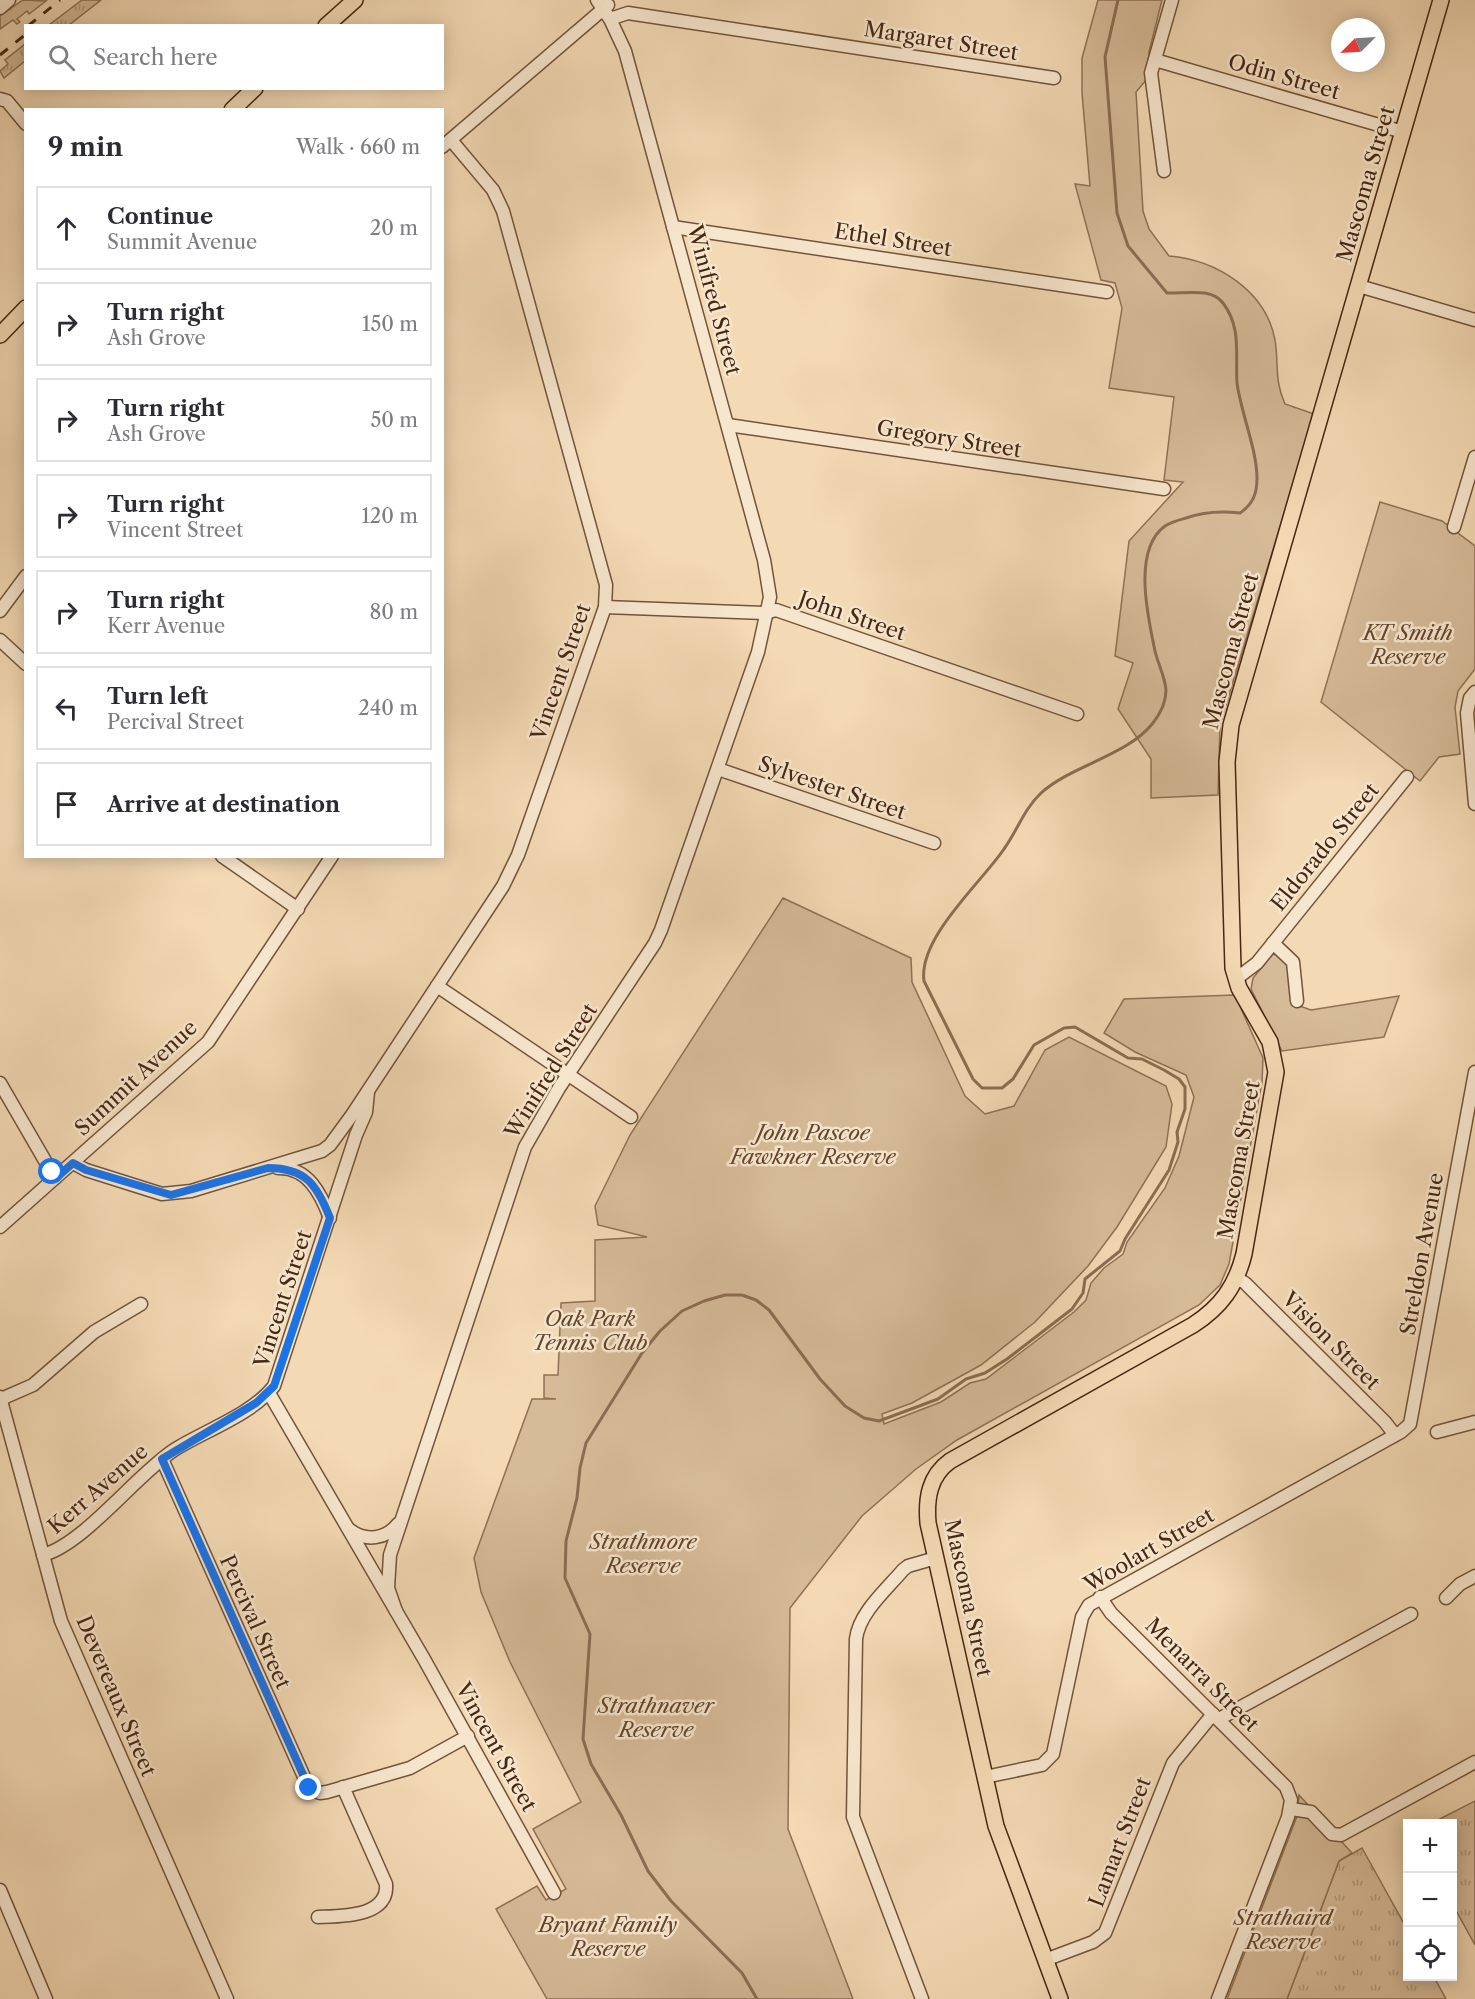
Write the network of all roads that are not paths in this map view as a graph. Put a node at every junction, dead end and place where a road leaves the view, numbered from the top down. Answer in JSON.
{"nodes":[{"id":1,"x":9,"y":0,"type":"edge"},
{"id":2,"x":355,"y":0,"type":"edge"},
{"id":3,"x":1172,"y":0,"type":"edge"},
{"id":4,"x":1441,"y":0,"type":"edge"},
{"id":5,"x":603,"y":3,"type":"edge"},
{"id":6,"x":0,"y":8,"type":"edge"},
{"id":7,"x":613,"y":17,"type":"junction"},
{"id":8,"x":328,"y":24,"type":"edge"},
{"id":9,"x":1155,"y":60,"type":"junction"},
{"id":10,"x":1054,"y":78,"type":"dead end"},
{"id":11,"x":253,"y":90,"type":"edge"},
{"id":12,"x":3,"y":100,"type":"edge"},
{"id":13,"x":234,"y":108,"type":"edge"},
{"id":14,"x":24,"y":122,"type":"edge"},
{"id":15,"x":1403,"y":132,"type":"junction"},
{"id":16,"x":447,"y":143,"type":"edge"},
{"id":17,"x":1164,"y":171,"type":"dead end"},
{"id":18,"x":674,"y":227,"type":"junction"},
{"id":19,"x":1359,"y":286,"type":"junction"},
{"id":20,"x":1107,"y":292,"type":"dead end"},
{"id":21,"x":24,"y":310,"type":"edge"},
{"id":22,"x":1475,"y":320,"type":"edge"},
{"id":23,"x":0,"y":335,"type":"edge"},
{"id":24,"x":728,"y":425,"type":"junction"},
{"id":25,"x":1475,"y":457,"type":"edge"},
{"id":26,"x":1164,"y":489,"type":"dead end"},
{"id":27,"x":1455,"y":527,"type":"dead end"},
{"id":28,"x":24,"y":579,"type":"edge"},
{"id":29,"x":605,"y":607,"type":"junction"},
{"id":30,"x":0,"y":610,"type":"edge"},
{"id":31,"x":771,"y":611,"type":"junction"},
{"id":32,"x":0,"y":640,"type":"edge"},
{"id":33,"x":24,"y":662,"type":"edge"},
{"id":34,"x":1475,"y":692,"type":"edge"},
{"id":35,"x":1077,"y":714,"type":"dead end"},
{"id":36,"x":718,"y":769,"type":"junction"},
{"id":37,"x":1407,"y":777,"type":"dead end"},
{"id":38,"x":1475,"y":804,"type":"edge"},
{"id":39,"x":934,"y":843,"type":"dead end"},
{"id":40,"x":225,"y":858,"type":"edge"},
{"id":41,"x":331,"y":858,"type":"edge"},
{"id":42,"x":298,"y":909,"type":"junction"},
{"id":43,"x":1273,"y":943,"type":"junction"},
{"id":44,"x":1236,"y":979,"type":"junction"},
{"id":45,"x":435,"y":989,"type":"junction"},
{"id":46,"x":1297,"y":1001,"type":"dead end"},
{"id":47,"x":1475,"y":1072,"type":"edge"},
{"id":48,"x":568,"y":1075,"type":"junction"},
{"id":49,"x":0,"y":1083,"type":"edge"},
{"id":50,"x":368,"y":1091,"type":"junction"},
{"id":51,"x":352,"y":1115,"type":"junction"},
{"id":52,"x":631,"y":1117,"type":"dead end"},
{"id":53,"x":356,"y":1135,"type":"junction"},
{"id":54,"x":73,"y":1163,"type":"junction"},
{"id":55,"x":268,"y":1168,"type":"junction"},
{"id":56,"x":56,"y":1178,"type":"junction"},
{"id":57,"x":330,"y":1218,"type":"junction"},
{"id":58,"x":0,"y":1227,"type":"edge"},
{"id":59,"x":1237,"y":1278,"type":"junction"},
{"id":60,"x":141,"y":1304,"type":"dead end"},
{"id":61,"x":269,"y":1393,"type":"junction"},
{"id":62,"x":0,"y":1398,"type":"edge"},
{"id":63,"x":1475,"y":1422,"type":"edge"},
{"id":64,"x":1437,"y":1432,"type":"dead end"},
{"id":65,"x":1395,"y":1435,"type":"junction"},
{"id":66,"x":162,"y":1459,"type":"junction"},
{"id":67,"x":401,"y":1521,"type":"junction"},
{"id":68,"x":348,"y":1528,"type":"junction"},
{"id":69,"x":43,"y":1555,"type":"junction"},
{"id":70,"x":936,"y":1558,"type":"junction"},
{"id":71,"x":1475,"y":1576,"type":"edge"},
{"id":72,"x":1100,"y":1597,"type":"junction"},
{"id":73,"x":1446,"y":1598,"type":"dead end"},
{"id":74,"x":396,"y":1611,"type":"junction"},
{"id":75,"x":1411,"y":1614,"type":"dead end"},
{"id":76,"x":1216,"y":1717,"type":"junction"},
{"id":77,"x":468,"y":1736,"type":"junction"},
{"id":78,"x":1475,"y":1762,"type":"edge"},
{"id":79,"x":985,"y":1777,"type":"junction"},
{"id":80,"x":343,"y":1787,"type":"junction"},
{"id":81,"x":1291,"y":1809,"type":"junction"},
{"id":82,"x":0,"y":1890,"type":"edge"},
{"id":83,"x":554,"y":1893,"type":"dead end"},
{"id":84,"x":318,"y":1917,"type":"dead end"},
{"id":85,"x":1045,"y":1960,"type":"junction"},
{"id":86,"x":46,"y":1999,"type":"edge"},
{"id":87,"x":228,"y":1999,"type":"edge"},
{"id":88,"x":922,"y":1999,"type":"edge"},
{"id":89,"x":1060,"y":1999,"type":"edge"},
{"id":90,"x":1218,"y":1999,"type":"edge"}],
"edges":[{"from":1,"to":6,"type":"street"},
{"from":2,"to":8,"type":"main road"},
{"from":3,"to":9,"type":"street"},
{"from":4,"to":15,"type":"main road","name":"Mascoma Street"},
{"from":5,"to":7,"type":"street","name":"Winifred Street"},
{"from":5,"to":16,"type":"street"},
{"from":7,"to":10,"type":"street","name":"Margaret Street"},
{"from":7,"to":18,"type":"street","name":"Winifred Street"},
{"from":9,"to":15,"type":"street","name":"Odin Street"},
{"from":9,"to":17,"type":"street"},
{"from":11,"to":13,"type":"main road"},
{"from":12,"to":14,"type":"street"},
{"from":15,"to":19,"type":"main road","name":"Mascoma Street"},
{"from":16,"to":29,"type":"street","name":"Vincent Street"},
{"from":18,"to":20,"type":"street","name":"Ethel Street"},
{"from":18,"to":24,"type":"street","name":"Winifred Street"},
{"from":19,"to":22,"type":"street"},
{"from":19,"to":44,"type":"main road","name":"Mascoma Street"},
{"from":21,"to":23,"type":"main road"},
{"from":24,"to":26,"type":"street","name":"Gregory Street"},
{"from":24,"to":31,"type":"street","name":"Winifred Street"},
{"from":25,"to":27,"type":"street"},
{"from":28,"to":30,"type":"street"},
{"from":29,"to":31,"type":"street","name":"John Street"},
{"from":29,"to":45,"type":"street","name":"Vincent Street"},
{"from":31,"to":35,"type":"street","name":"John Street"},
{"from":31,"to":36,"type":"street","name":"Winifred Street"},
{"from":32,"to":33,"type":"street"},
{"from":34,"to":38,"type":"street"},
{"from":36,"to":39,"type":"street","name":"Sylvester Street"},
{"from":36,"to":48,"type":"street","name":"Winifred Street"},
{"from":37,"to":43,"type":"street","name":"Eldorado Street"},
{"from":40,"to":42,"type":"street"},
{"from":41,"to":42,"type":"street","name":"Summit Avenue"},
{"from":42,"to":54,"type":"street","name":"Summit Avenue"},
{"from":43,"to":44,"type":"street","name":"Eldorado Street"},
{"from":43,"to":46,"type":"street","name":"Eldorado Street"},
{"from":44,"to":59,"type":"main road","name":"Mascoma Street"},
{"from":45,"to":48,"type":"street"},
{"from":45,"to":50,"type":"street","name":"Vincent Street"},
{"from":47,"to":65,"type":"street","name":"Streldon Avenue"},
{"from":48,"to":52,"type":"street"},
{"from":48,"to":67,"type":"street","name":"Winifred Street"},
{"from":49,"to":56,"type":"street"},
{"from":50,"to":51,"type":"street","name":"Vincent Street"},
{"from":50,"to":53,"type":"street","name":"Vincent Street"},
{"from":51,"to":53,"type":"street","name":"Vincent Street"},
{"from":51,"to":55,"type":"street"},
{"from":53,"to":57,"type":"street","name":"Vincent Street"},
{"from":54,"to":55,"type":"street"},
{"from":54,"to":56,"type":"street","name":"Summit Avenue"},
{"from":55,"to":57,"type":"street"},
{"from":56,"to":58,"type":"street","name":"Summit Avenue"},
{"from":57,"to":61,"type":"street","name":"Vincent Street"},
{"from":59,"to":65,"type":"street","name":"Vision Street"},
{"from":59,"to":70,"type":"main road","name":"Mascoma Street"},
{"from":60,"to":62,"type":"street"},
{"from":61,"to":66,"type":"street","name":"Kerr Avenue"},
{"from":61,"to":68,"type":"street","name":"Vincent Street"},
{"from":62,"to":69,"type":"street","name":"Devereaux Street"},
{"from":63,"to":64,"type":"street"},
{"from":65,"to":72,"type":"street","name":"Woolart Street"},
{"from":66,"to":69,"type":"street","name":"Kerr Avenue"},
{"from":66,"to":80,"type":"street","name":"Percival Street"},
{"from":67,"to":68,"type":"street"},
{"from":67,"to":74,"type":"street","name":"Winifred Street"},
{"from":68,"to":74,"type":"street","name":"Vincent Street"},
{"from":69,"to":87,"type":"street","name":"Devereaux Street"},
{"from":70,"to":79,"type":"main road","name":"Mascoma Street"},
{"from":70,"to":88,"type":"street"},
{"from":71,"to":73,"type":"street"},
{"from":72,"to":76,"type":"street","name":"Menarra Street"},
{"from":72,"to":79,"type":"street","name":"Woolart Street"},
{"from":74,"to":77,"type":"street","name":"Vincent Street"},
{"from":75,"to":76,"type":"street","name":"Lamart Street"},
{"from":76,"to":81,"type":"street","name":"Menarra Street"},
{"from":76,"to":85,"type":"street","name":"Lamart Street"},
{"from":77,"to":80,"type":"street"},
{"from":77,"to":83,"type":"street","name":"Vincent Street"},
{"from":78,"to":81,"type":"street"},
{"from":79,"to":85,"type":"main road","name":"Mascoma Street"},
{"from":80,"to":84,"type":"street"},
{"from":81,"to":90,"type":"street"},
{"from":82,"to":86,"type":"street"},
{"from":85,"to":89,"type":"main road","name":"Mascoma Street"}]}
